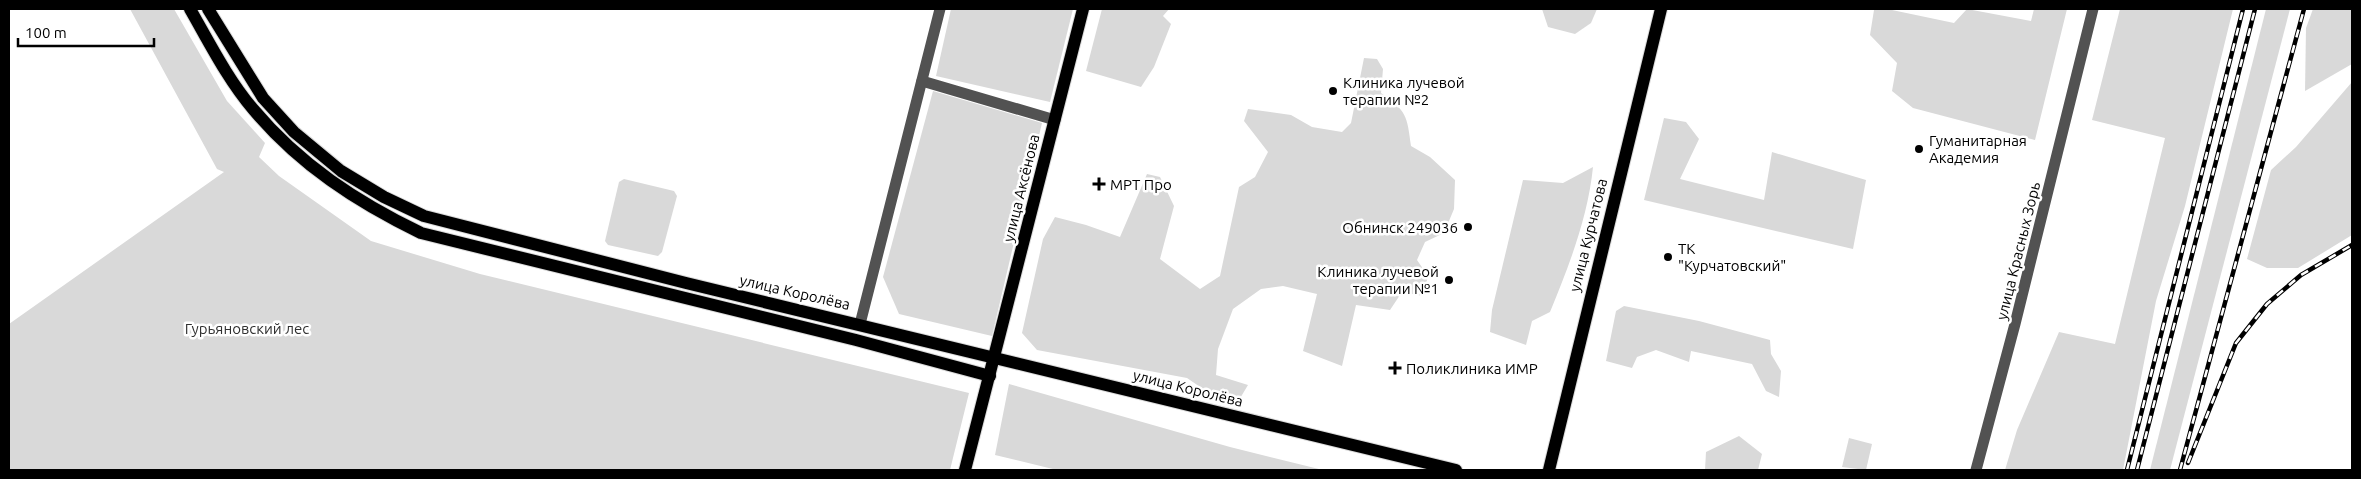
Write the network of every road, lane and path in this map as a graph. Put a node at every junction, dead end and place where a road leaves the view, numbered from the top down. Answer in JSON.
{"nodes":[{"id":1,"x":190,"y":9,"type":"edge"},
{"id":2,"x":208,"y":9,"type":"edge"},
{"id":3,"x":940,"y":9,"type":"edge"},
{"id":4,"x":1083,"y":9,"type":"edge"},
{"id":5,"x":1661,"y":9,"type":"edge"},
{"id":6,"x":2093,"y":9,"type":"edge"},
{"id":7,"x":922,"y":81,"type":"junction"},
{"id":8,"x":1055,"y":120,"type":"junction"},
{"id":9,"x":860,"y":324,"type":"junction"},
{"id":10,"x":856,"y":340,"type":"junction"},
{"id":11,"x":994,"y":357,"type":"junction"},
{"id":12,"x":990,"y":376,"type":"junction"},
{"id":13,"x":965,"y":470,"type":"edge"},
{"id":14,"x":1456,"y":470,"type":"edge"},
{"id":15,"x":1549,"y":470,"type":"edge"},
{"id":16,"x":1976,"y":470,"type":"edge"}],
"edges":[{"from":1,"to":10,"type":"main road","name":"улица Королёва"},
{"from":2,"to":9,"type":"main road","name":"улица Королёва"},
{"from":3,"to":7,"type":"street"},
{"from":4,"to":8,"type":"main road","name":"улица Аксёнова"},
{"from":5,"to":15,"type":"main road","name":"улица Курчатова"},
{"from":6,"to":16,"type":"street","name":"улица Красных Зорь"},
{"from":7,"to":8,"type":"street"},
{"from":7,"to":9,"type":"street"},
{"from":8,"to":11,"type":"main road","name":"улица Аксёнова"},
{"from":9,"to":10,"type":"main road"},
{"from":9,"to":11,"type":"main road","name":"улица Королёва"},
{"from":10,"to":12,"type":"main road","name":"улица Королёва"},
{"from":11,"to":12,"type":"main road","name":"улица Аксёнова"},
{"from":11,"to":14,"type":"main road","name":"улица Королёва"},
{"from":12,"to":13,"type":"main road","name":"улица Аксёнова"}]}
